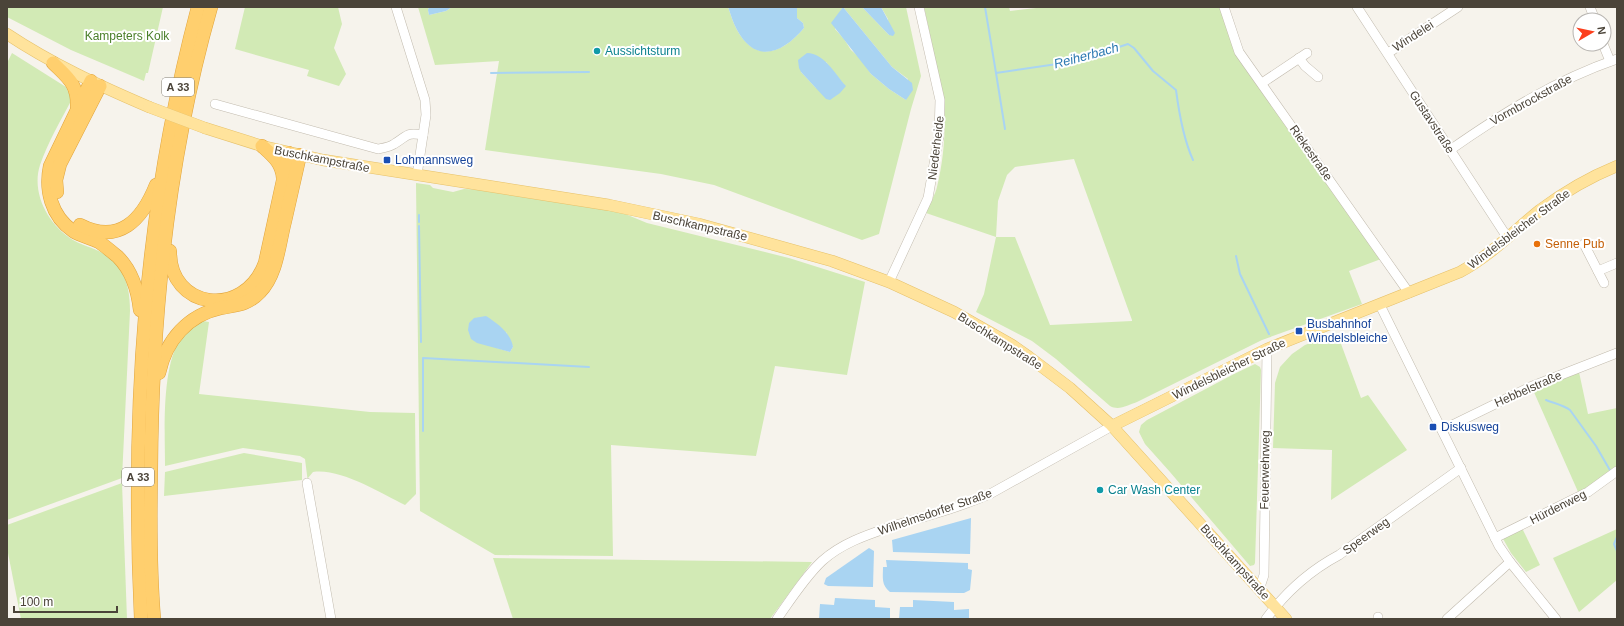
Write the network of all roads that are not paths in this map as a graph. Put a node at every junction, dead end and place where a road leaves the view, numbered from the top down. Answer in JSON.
{"nodes":[{"id":1,"x":198,"y":7,"type":"edge"},
{"id":2,"x":211,"y":7,"type":"edge"},
{"id":3,"x":396,"y":7,"type":"edge"},
{"id":4,"x":919,"y":7,"type":"edge"},
{"id":5,"x":1224,"y":7,"type":"edge"},
{"id":6,"x":1357,"y":7,"type":"edge"},
{"id":7,"x":1458,"y":7,"type":"edge"},
{"id":8,"x":7,"y":34,"type":"edge"},
{"id":9,"x":1388,"y":53,"type":"junction"},
{"id":10,"x":1613,"y":60,"type":"edge"},
{"id":11,"x":53,"y":63,"type":"junction"},
{"id":12,"x":1318,"y":77,"type":"dead end"},
{"id":13,"x":95,"y":83,"type":"junction"},
{"id":14,"x":1262,"y":83,"type":"junction"},
{"id":15,"x":215,"y":104,"type":"dead end"},
{"id":16,"x":77,"y":107,"type":"junction"},
{"id":17,"x":424,"y":135,"type":"junction"},
{"id":18,"x":262,"y":146,"type":"junction"},
{"id":19,"x":1450,"y":150,"type":"junction"},
{"id":20,"x":294,"y":154,"type":"junction"},
{"id":21,"x":176,"y":166,"type":"junction"},
{"id":22,"x":1617,"y":166,"type":"edge"},
{"id":23,"x":162,"y":169,"type":"junction"},
{"id":24,"x":417,"y":175,"type":"junction"},
{"id":25,"x":283,"y":180,"type":"junction"},
{"id":26,"x":1507,"y":237,"type":"junction"},
{"id":27,"x":1584,"y":244,"type":"dead end"},
{"id":28,"x":1617,"y":263,"type":"edge"},
{"id":29,"x":1598,"y":271,"type":"junction"},
{"id":30,"x":889,"y":282,"type":"junction"},
{"id":31,"x":1604,"y":283,"type":"dead end"},
{"id":32,"x":1409,"y":293,"type":"junction"},
{"id":33,"x":1380,"y":305,"type":"junction"},
{"id":34,"x":143,"y":334,"type":"junction"},
{"id":35,"x":1267,"y":349,"type":"junction"},
{"id":36,"x":1617,"y":353,"type":"edge"},
{"id":37,"x":151,"y":399,"type":"junction"},
{"id":38,"x":1112,"y":426,"type":"junction"},
{"id":39,"x":1442,"y":430,"type":"junction"},
{"id":40,"x":1461,"y":468,"type":"junction"},
{"id":41,"x":1617,"y":471,"type":"edge"},
{"id":42,"x":307,"y":482,"type":"dead end"},
{"id":43,"x":1495,"y":538,"type":"junction"},
{"id":44,"x":1510,"y":562,"type":"junction"},
{"id":45,"x":1259,"y":590,"type":"junction"},
{"id":46,"x":1275,"y":607,"type":"junction"},
{"id":47,"x":141,"y":619,"type":"edge"},
{"id":48,"x":154,"y":619,"type":"edge"},
{"id":49,"x":332,"y":619,"type":"edge"},
{"id":50,"x":777,"y":619,"type":"edge"},
{"id":51,"x":1266,"y":619,"type":"edge"},
{"id":52,"x":1286,"y":619,"type":"edge"},
{"id":53,"x":1447,"y":619,"type":"edge"},
{"id":54,"x":1556,"y":619,"type":"edge"}],
"edges":[{"from":1,"to":23,"type":"highway","number":"A 33"},
{"from":2,"to":21,"type":"highway","number":"A 33"},
{"from":3,"to":17,"type":"street"},
{"from":4,"to":30,"type":"street","name":"Niederheide"},
{"from":5,"to":14,"type":"street","name":"Riekestraße"},
{"from":6,"to":9,"type":"street","name":"Gustavstraße"},
{"from":7,"to":9,"type":"street","name":"Windelei"},
{"from":8,"to":11,"type":"main road","name":"Buschkampstraße"},
{"from":9,"to":19,"type":"street","name":"Gustavstraße"},
{"from":10,"to":19,"type":"street","name":"Vormbrockstraße"},
{"from":11,"to":13,"type":"main road","name":"Buschkampstraße"},
{"from":11,"to":16,"type":"highway"},
{"from":12,"to":14,"type":"street"},
{"from":13,"to":16,"type":"highway"},
{"from":13,"to":18,"type":"main road","name":"Buschkampstraße","bridge":true},
{"from":13,"to":23,"type":"highway"},
{"from":14,"to":32,"type":"street","name":"Riekestraße"},
{"from":15,"to":17,"type":"street","name":"Buschkampstraße"},
{"from":16,"to":34,"type":"highway"},
{"from":17,"to":24,"type":"street"},
{"from":18,"to":20,"type":"main road","name":"Buschkampstraße"},
{"from":18,"to":25,"type":"highway"},
{"from":19,"to":26,"type":"street","name":"Gustavstraße"},
{"from":20,"to":24,"type":"main road","name":"Buschkampstraße"},
{"from":20,"to":25,"type":"highway"},
{"from":20,"to":37,"type":"highway"},
{"from":21,"to":25,"type":"highway"},
{"from":21,"to":37,"type":"highway","number":"A 33"},
{"from":22,"to":26,"type":"main road","name":"Windelsbleicher Straße"},
{"from":23,"to":34,"type":"highway","number":"A 33"},
{"from":24,"to":30,"type":"main road","name":"Buschkampstraße"},
{"from":26,"to":32,"type":"main road","name":"Windelsbleicher Straße"},
{"from":27,"to":29,"type":"street"},
{"from":28,"to":29,"type":"street"},
{"from":29,"to":31,"type":"street"},
{"from":30,"to":38,"type":"main road","name":"Buschkampstraße"},
{"from":32,"to":33,"type":"main road","name":"Windelsbleicher Straße"},
{"from":33,"to":35,"type":"main road","name":"Windelsbleicher Straße"},
{"from":33,"to":39,"type":"street"},
{"from":34,"to":47,"type":"highway","number":"A 33"},
{"from":35,"to":38,"type":"main road","name":"Windelsbleicher Straße"},
{"from":35,"to":45,"type":"street","name":"Feuerwehrweg"},
{"from":36,"to":39,"type":"street","name":"Hebbelstraße"},
{"from":37,"to":48,"type":"highway","number":"A 33"},
{"from":38,"to":45,"type":"main road","name":"Buschkampstraße"},
{"from":38,"to":50,"type":"street","name":"Wilhelmsdorfer Straße"},
{"from":39,"to":40,"type":"street"},
{"from":40,"to":43,"type":"street"},
{"from":40,"to":46,"type":"street","name":"Speerweg"},
{"from":41,"to":43,"type":"street","name":"Hürdenweg"},
{"from":42,"to":49,"type":"street"},
{"from":43,"to":44,"type":"street"},
{"from":44,"to":53,"type":"street"},
{"from":44,"to":54,"type":"street"},
{"from":45,"to":46,"type":"main road","name":"Buschkampstraße"},
{"from":46,"to":51,"type":"street","name":"Speerweg"},
{"from":46,"to":52,"type":"main road","name":"Buschkampstraße"}]}
